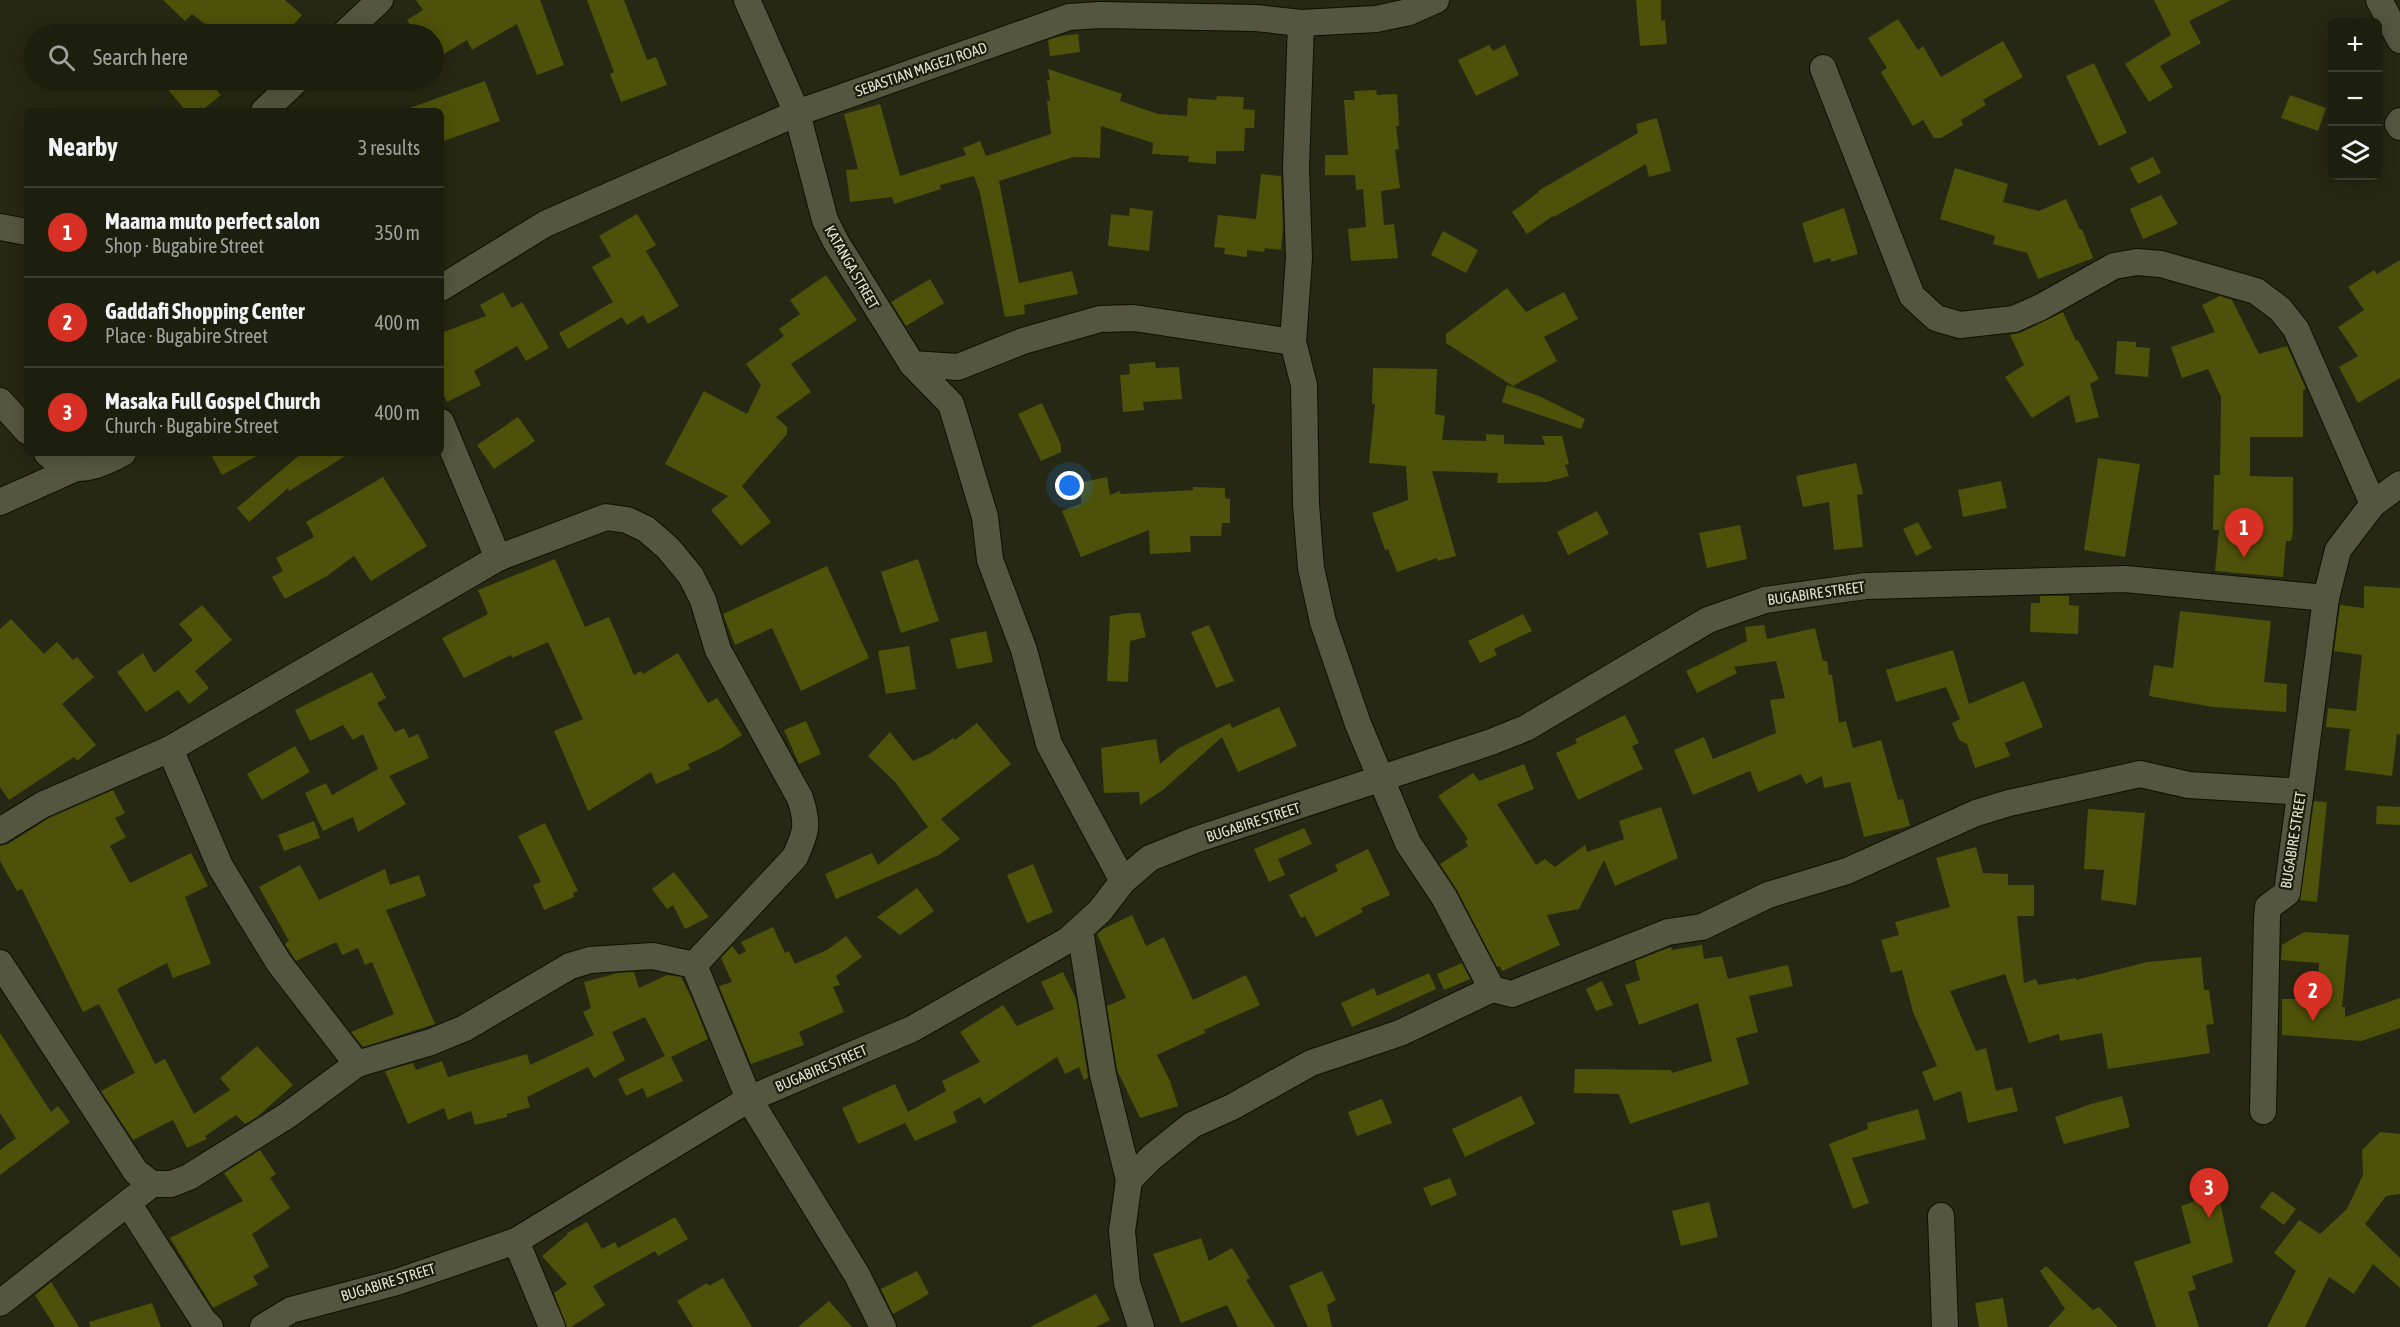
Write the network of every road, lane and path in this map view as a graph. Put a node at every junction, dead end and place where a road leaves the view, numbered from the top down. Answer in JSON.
{"nodes":[{"id":1,"x":380,"y":0,"type":"edge"},
{"id":2,"x":747,"y":0,"type":"edge"},
{"id":3,"x":1436,"y":0,"type":"edge"},
{"id":4,"x":2379,"y":0,"type":"edge"},
{"id":5,"x":1301,"y":23,"type":"junction"},
{"id":6,"x":355,"y":24,"type":"edge"},
{"id":7,"x":2400,"y":40,"type":"edge"},
{"id":8,"x":1822,"y":68,"type":"dead end"},
{"id":9,"x":286,"y":90,"type":"edge"},
{"id":10,"x":267,"y":108,"type":"edge"},
{"id":11,"x":797,"y":113,"type":"junction"},
{"id":12,"x":2400,"y":121,"type":"edge"},
{"id":13,"x":2400,"y":127,"type":"edge"},
{"id":14,"x":0,"y":227,"type":"edge"},
{"id":15,"x":24,"y":231,"type":"edge"},
{"id":16,"x":444,"y":286,"type":"edge"},
{"id":17,"x":1293,"y":342,"type":"junction"},
{"id":18,"x":912,"y":364,"type":"junction"},
{"id":19,"x":958,"y":367,"type":"junction"},
{"id":20,"x":0,"y":401,"type":"edge"},
{"id":21,"x":951,"y":404,"type":"junction"},
{"id":22,"x":24,"y":428,"type":"edge"},
{"id":23,"x":444,"y":429,"type":"edge"},
{"id":24,"x":52,"y":456,"type":"edge"},
{"id":25,"x":118,"y":456,"type":"edge"},
{"id":26,"x":74,"y":469,"type":"junction"},
{"id":27,"x":2400,"y":484,"type":"edge"},
{"id":28,"x":0,"y":502,"type":"edge"},
{"id":29,"x":2373,"y":504,"type":"junction"},
{"id":30,"x":498,"y":558,"type":"junction"},
{"id":31,"x":2326,"y":598,"type":"junction"},
{"id":32,"x":1366,"y":745,"type":"junction"},
{"id":33,"x":170,"y":749,"type":"junction"},
{"id":34,"x":1415,"y":767,"type":"junction"},
{"id":35,"x":1381,"y":780,"type":"junction"},
{"id":36,"x":2300,"y":794,"type":"junction"},
{"id":37,"x":0,"y":831,"type":"edge"},
{"id":38,"x":1123,"y":881,"type":"junction"},
{"id":39,"x":1080,"y":930,"type":"junction"},
{"id":40,"x":0,"y":963,"type":"edge"},
{"id":41,"x":694,"y":965,"type":"junction"},
{"id":42,"x":1492,"y":989,"type":"junction"},
{"id":43,"x":357,"y":1064,"type":"junction"},
{"id":44,"x":749,"y":1099,"type":"junction"},
{"id":45,"x":2263,"y":1111,"type":"dead end"},
{"id":46,"x":1129,"y":1180,"type":"junction"},
{"id":47,"x":152,"y":1184,"type":"junction"},
{"id":48,"x":128,"y":1203,"type":"junction"},
{"id":49,"x":1941,"y":1216,"type":"dead end"},
{"id":50,"x":516,"y":1241,"type":"junction"},
{"id":51,"x":0,"y":1303,"type":"edge"},
{"id":52,"x":210,"y":1327,"type":"edge"},
{"id":53,"x":263,"y":1327,"type":"edge"},
{"id":54,"x":552,"y":1327,"type":"edge"},
{"id":55,"x":883,"y":1327,"type":"edge"},
{"id":56,"x":1141,"y":1327,"type":"edge"},
{"id":57,"x":1945,"y":1327,"type":"edge"}],
"edges":[{"from":1,"to":6,"type":"street"},
{"from":2,"to":11,"type":"street","name":"KATANGA STREET"},
{"from":3,"to":5,"type":"street","name":"SEBASTIAN MAGEZI ROAD"},
{"from":4,"to":7,"type":"street"},
{"from":5,"to":11,"type":"street","name":"SEBASTIAN MAGEZI ROAD"},
{"from":5,"to":17,"type":"street"},
{"from":8,"to":29,"type":"street"},
{"from":9,"to":10,"type":"street"},
{"from":11,"to":16,"type":"street","name":"SEBASTIAN MAGEZI ROAD"},
{"from":11,"to":18,"type":"street","name":"KATANGA STREET"},
{"from":12,"to":13,"type":"street"},
{"from":14,"to":15,"type":"street"},
{"from":17,"to":19,"type":"street"},
{"from":17,"to":32,"type":"street"},
{"from":18,"to":19,"type":"street"},
{"from":18,"to":21,"type":"street","name":"KATANGA STREET"},
{"from":19,"to":21,"type":"street"},
{"from":20,"to":22,"type":"street"},
{"from":21,"to":38,"type":"street","name":"KATANGA STREET"},
{"from":23,"to":30,"type":"street"},
{"from":24,"to":26,"type":"street"},
{"from":25,"to":26,"type":"street"},
{"from":26,"to":28,"type":"street"},
{"from":27,"to":29,"type":"street","name":"BUGABIRE STREET"},
{"from":29,"to":31,"type":"street","name":"BUGABIRE STREET"},
{"from":30,"to":33,"type":"street"},
{"from":30,"to":41,"type":"street"},
{"from":31,"to":34,"type":"street","name":"BUGABIRE STREET"},
{"from":31,"to":36,"type":"street","name":"BUGABIRE STREET"},
{"from":32,"to":34,"type":"street"},
{"from":32,"to":35,"type":"street"},
{"from":33,"to":37,"type":"street"},
{"from":33,"to":43,"type":"street"},
{"from":34,"to":35,"type":"street","name":"BUGABIRE STREET"},
{"from":35,"to":38,"type":"street","name":"BUGABIRE STREET"},
{"from":35,"to":42,"type":"street"},
{"from":36,"to":42,"type":"street"},
{"from":36,"to":45,"type":"street","name":"BUGABIRE STREET"},
{"from":38,"to":39,"type":"street","name":"BUGABIRE STREET"},
{"from":39,"to":44,"type":"street","name":"BUGABIRE STREET"},
{"from":39,"to":46,"type":"street"},
{"from":40,"to":47,"type":"street"},
{"from":41,"to":43,"type":"street"},
{"from":41,"to":44,"type":"street"},
{"from":42,"to":46,"type":"street"},
{"from":43,"to":47,"type":"street"},
{"from":44,"to":50,"type":"street","name":"BUGABIRE STREET"},
{"from":44,"to":55,"type":"street"},
{"from":46,"to":56,"type":"street"},
{"from":47,"to":48,"type":"street"},
{"from":48,"to":51,"type":"street"},
{"from":48,"to":52,"type":"street"},
{"from":49,"to":57,"type":"street"},
{"from":50,"to":53,"type":"street","name":"BUGABIRE STREET"},
{"from":50,"to":54,"type":"street"}]}
